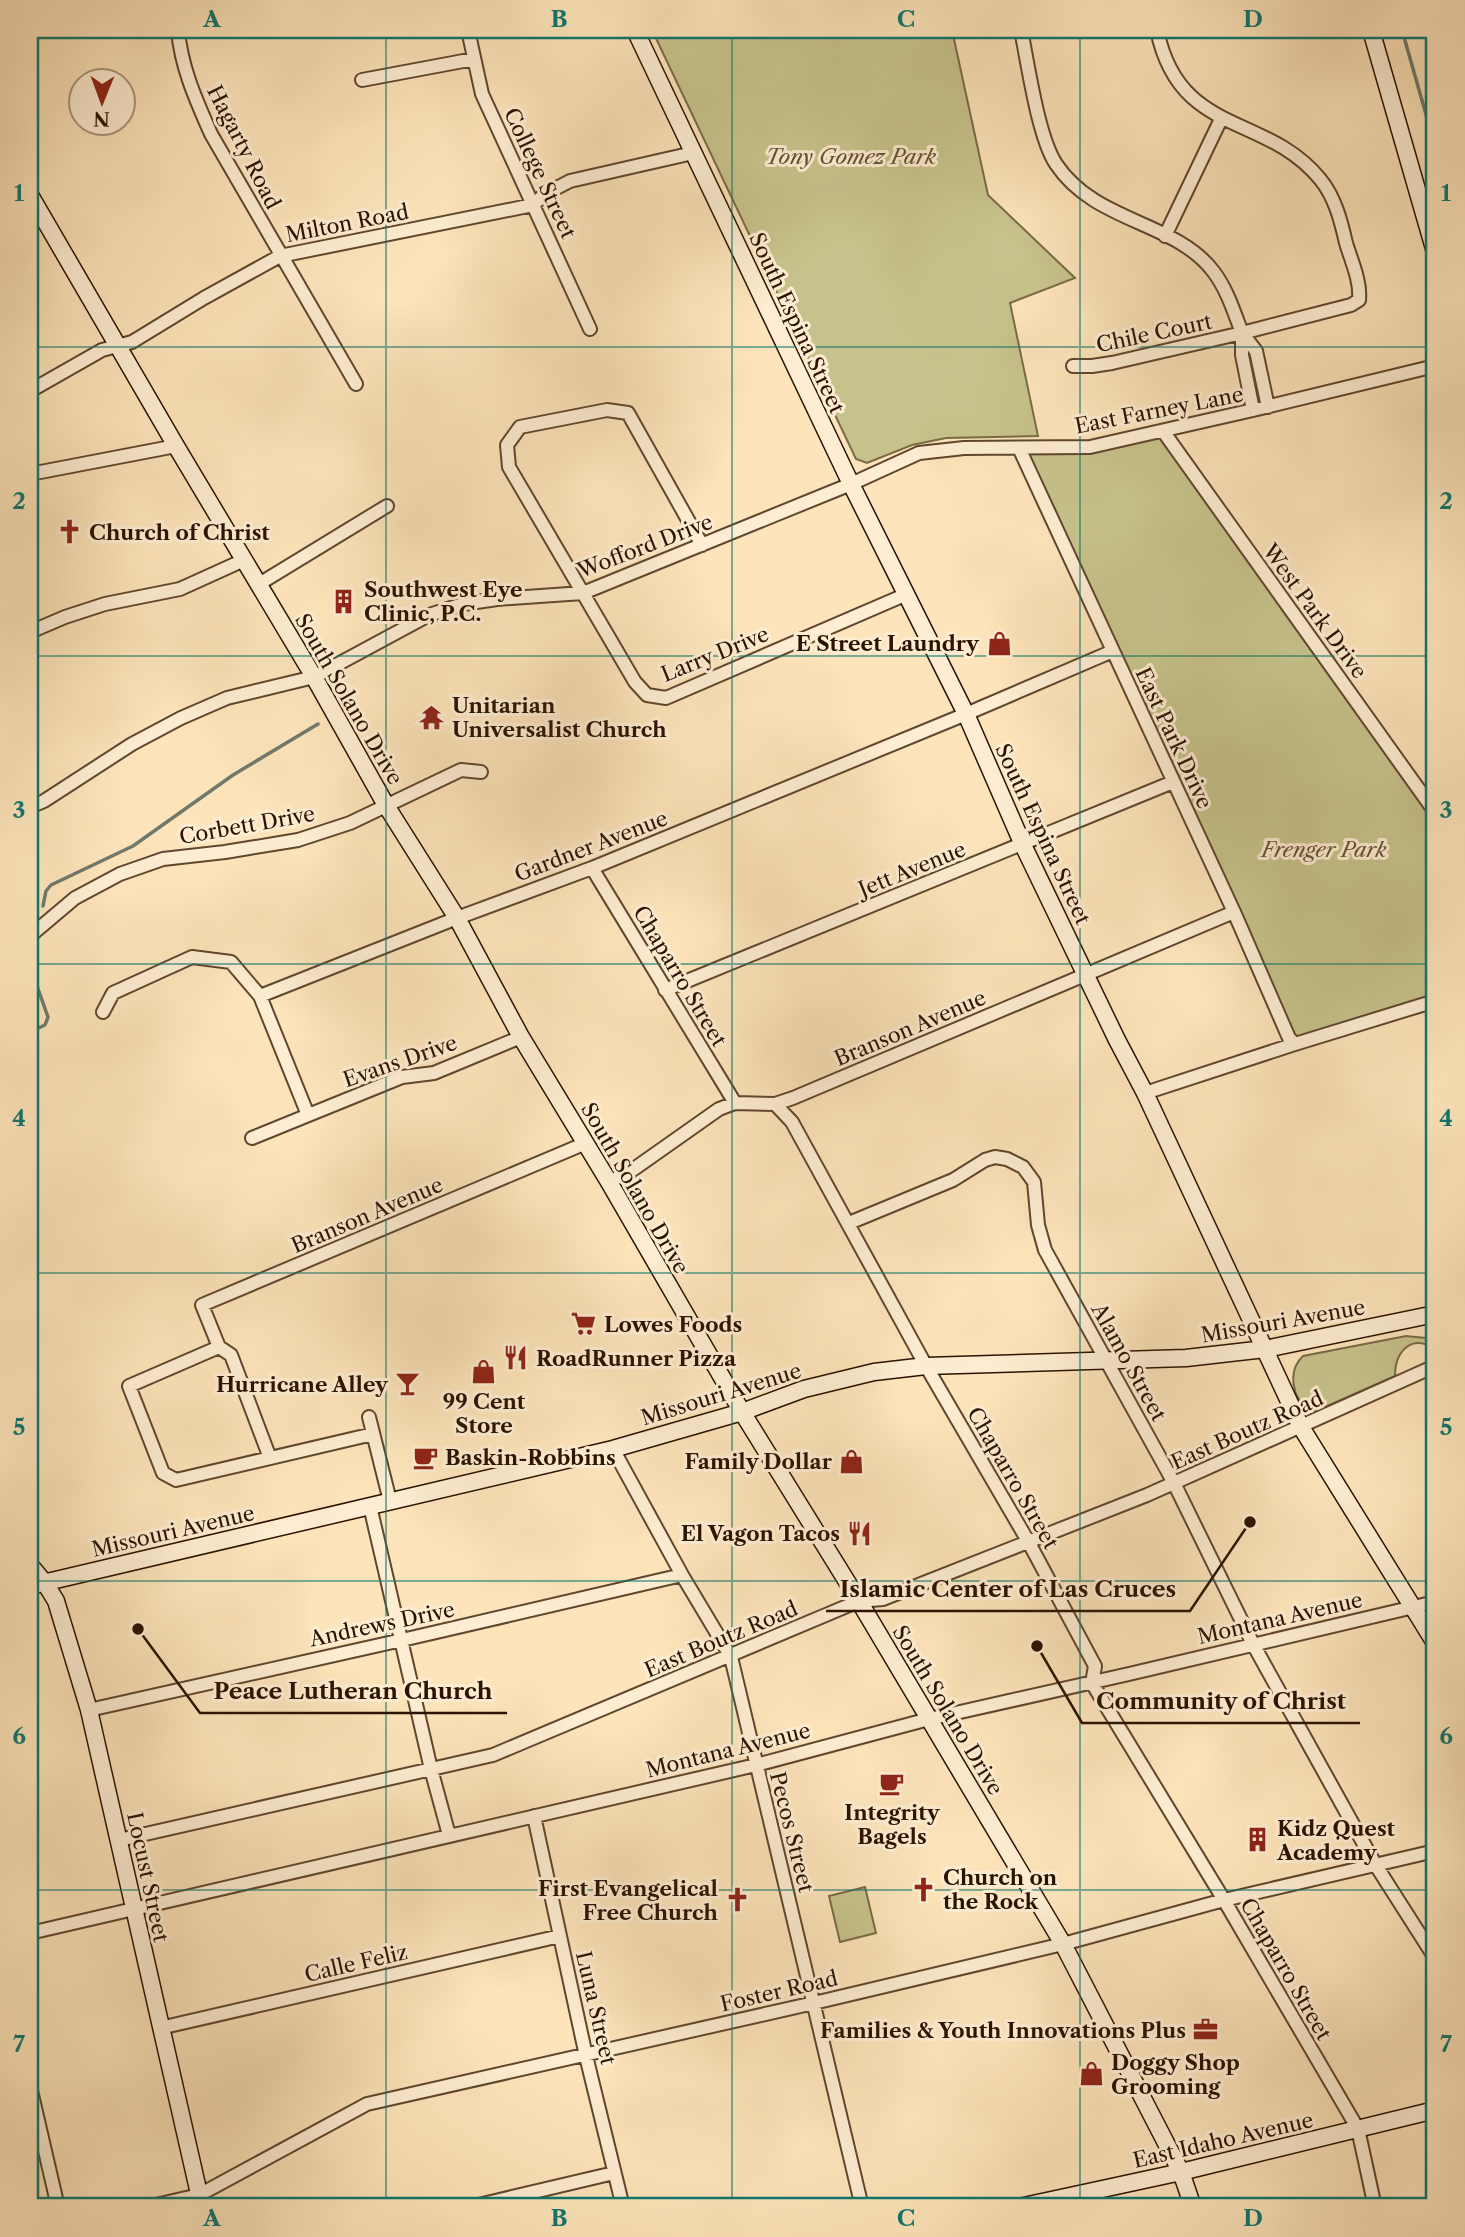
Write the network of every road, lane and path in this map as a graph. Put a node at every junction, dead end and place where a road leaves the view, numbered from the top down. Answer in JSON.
{"nodes":[{"id":1,"x":178,"y":30,"type":"edge"},
{"id":2,"x":468,"y":30,"type":"edge"},
{"id":3,"x":635,"y":30,"type":"edge"},
{"id":4,"x":1021,"y":30,"type":"edge"},
{"id":5,"x":1157,"y":30,"type":"edge"},
{"id":6,"x":1371,"y":30,"type":"edge"},
{"id":7,"x":474,"y":59,"type":"junction"},
{"id":8,"x":362,"y":80,"type":"dead end"},
{"id":9,"x":1221,"y":118,"type":"junction"},
{"id":10,"x":693,"y":153,"type":"junction"},
{"id":11,"x":30,"y":195,"type":"edge"},
{"id":12,"x":533,"y":205,"type":"junction"},
{"id":13,"x":1165,"y":236,"type":"junction"},
{"id":14,"x":1435,"y":252,"type":"edge"},
{"id":15,"x":280,"y":256,"type":"junction"},
{"id":16,"x":590,"y":329,"type":"dead end"},
{"id":17,"x":1242,"y":333,"type":"junction"},
{"id":18,"x":118,"y":346,"type":"junction"},
{"id":19,"x":1073,"y":366,"type":"dead end"},
{"id":20,"x":1435,"y":366,"type":"edge"},
{"id":21,"x":356,"y":384,"type":"dead end"},
{"id":22,"x":30,"y":391,"type":"edge"},
{"id":23,"x":1268,"y":407,"type":"junction"},
{"id":24,"x":1254,"y":410,"type":"junction"},
{"id":25,"x":1163,"y":432,"type":"junction"},
{"id":26,"x":176,"y":446,"type":"junction"},
{"id":27,"x":1019,"y":449,"type":"junction"},
{"id":28,"x":30,"y":474,"type":"edge"},
{"id":29,"x":851,"y":484,"type":"junction"},
{"id":30,"x":387,"y":506,"type":"dead end"},
{"id":31,"x":702,"y":545,"type":"junction"},
{"id":32,"x":244,"y":560,"type":"junction"},
{"id":33,"x":259,"y":584,"type":"junction"},
{"id":34,"x":583,"y":593,"type":"junction"},
{"id":35,"x":907,"y":594,"type":"junction"},
{"id":36,"x":30,"y":632,"type":"edge"},
{"id":37,"x":1112,"y":651,"type":"junction"},
{"id":38,"x":314,"y":677,"type":"junction"},
{"id":39,"x":966,"y":714,"type":"junction"},
{"id":40,"x":481,"y":772,"type":"dead end"},
{"id":41,"x":1173,"y":782,"type":"junction"},
{"id":42,"x":1430,"y":796,"type":"edge"},
{"id":43,"x":30,"y":807,"type":"edge"},
{"id":44,"x":387,"y":807,"type":"junction"},
{"id":45,"x":1435,"y":813,"type":"edge"},
{"id":46,"x":1023,"y":845,"type":"junction"},
{"id":47,"x":592,"y":868,"type":"junction"},
{"id":48,"x":1234,"y":912,"type":"junction"},
{"id":49,"x":457,"y":918,"type":"junction"},
{"id":50,"x":30,"y":936,"type":"edge"},
{"id":51,"x":1086,"y":974,"type":"junction"},
{"id":52,"x":665,"y":989,"type":"junction"},
{"id":53,"x":260,"y":996,"type":"junction"},
{"id":54,"x":1435,"y":1001,"type":"edge"},
{"id":55,"x":103,"y":1012,"type":"dead end"},
{"id":56,"x":521,"y":1037,"type":"junction"},
{"id":57,"x":1295,"y":1044,"type":"junction"},
{"id":58,"x":1145,"y":1093,"type":"junction"},
{"id":59,"x":735,"y":1103,"type":"junction"},
{"id":60,"x":775,"y":1104,"type":"junction"},
{"id":61,"x":308,"y":1115,"type":"junction"},
{"id":62,"x":253,"y":1138,"type":"dead end"},
{"id":63,"x":586,"y":1143,"type":"junction"},
{"id":64,"x":609,"y":1182,"type":"junction"},
{"id":65,"x":849,"y":1223,"type":"junction"},
{"id":66,"x":1435,"y":1314,"type":"edge"},
{"id":67,"x":219,"y":1348,"type":"junction"},
{"id":68,"x":1265,"y":1349,"type":"junction"},
{"id":69,"x":1107,"y":1361,"type":"junction"},
{"id":70,"x":926,"y":1366,"type":"junction"},
{"id":71,"x":1435,"y":1366,"type":"edge"},
{"id":72,"x":742,"y":1412,"type":"junction"},
{"id":73,"x":369,"y":1417,"type":"dead end"},
{"id":74,"x":1301,"y":1427,"type":"junction"},
{"id":75,"x":373,"y":1434,"type":"junction"},
{"id":76,"x":613,"y":1449,"type":"junction"},
{"id":77,"x":270,"y":1458,"type":"junction"},
{"id":78,"x":1174,"y":1483,"type":"junction"},
{"id":79,"x":390,"y":1501,"type":"junction"},
{"id":80,"x":370,"y":1506,"type":"junction"},
{"id":81,"x":1028,"y":1541,"type":"junction"},
{"id":82,"x":30,"y":1565,"type":"edge"},
{"id":83,"x":682,"y":1575,"type":"junction"},
{"id":84,"x":37,"y":1584,"type":"edge"},
{"id":85,"x":859,"y":1601,"type":"junction"},
{"id":86,"x":1435,"y":1602,"type":"edge"},
{"id":87,"x":1414,"y":1607,"type":"junction"},
{"id":88,"x":402,"y":1640,"type":"junction"},
{"id":89,"x":1435,"y":1643,"type":"edge"},
{"id":90,"x":1253,"y":1644,"type":"junction"},
{"id":91,"x":731,"y":1657,"type":"junction"},
{"id":92,"x":1092,"y":1683,"type":"junction"},
{"id":93,"x":89,"y":1710,"type":"junction"},
{"id":94,"x":929,"y":1719,"type":"junction"},
{"id":95,"x":756,"y":1765,"type":"junction"},
{"id":96,"x":431,"y":1769,"type":"junction"},
{"id":97,"x":534,"y":1816,"type":"junction"},
{"id":98,"x":449,"y":1835,"type":"junction"},
{"id":99,"x":119,"y":1840,"type":"junction"},
{"id":100,"x":1435,"y":1851,"type":"edge"},
{"id":101,"x":1375,"y":1864,"type":"junction"},
{"id":102,"x":1224,"y":1900,"type":"junction"},
{"id":103,"x":134,"y":1909,"type":"junction"},
{"id":104,"x":30,"y":1933,"type":"edge"},
{"id":105,"x":560,"y":1936,"type":"junction"},
{"id":106,"x":1063,"y":1944,"type":"junction"},
{"id":107,"x":1435,"y":1958,"type":"edge"},
{"id":108,"x":814,"y":2003,"type":"junction"},
{"id":109,"x":160,"y":2028,"type":"junction"},
{"id":110,"x":586,"y":2056,"type":"junction"},
{"id":111,"x":30,"y":2086,"type":"edge"},
{"id":112,"x":1435,"y":2110,"type":"edge"},
{"id":113,"x":1357,"y":2129,"type":"junction"},
{"id":114,"x":1181,"y":2172,"type":"junction"},
{"id":115,"x":614,"y":2173,"type":"junction"},
{"id":116,"x":200,"y":2201,"type":"edge"},
{"id":117,"x":1029,"y":2206,"type":"edge"},
{"id":118,"x":58,"y":2207,"type":"edge"},
{"id":119,"x":147,"y":2207,"type":"edge"},
{"id":120,"x":470,"y":2207,"type":"edge"},
{"id":121,"x":623,"y":2207,"type":"edge"},
{"id":122,"x":862,"y":2207,"type":"edge"},
{"id":123,"x":1193,"y":2207,"type":"edge"},
{"id":124,"x":1375,"y":2207,"type":"edge"}],
"edges":[{"from":1,"to":15,"type":"street","name":"Hagarty Road"},
{"from":2,"to":7,"type":"street","name":"College Street"},
{"from":3,"to":10,"type":"street","name":"South Espina Street"},
{"from":4,"to":13,"type":"street"},
{"from":5,"to":9,"type":"street"},
{"from":6,"to":14,"type":"street"},
{"from":7,"to":8,"type":"street"},
{"from":7,"to":12,"type":"street","name":"College Street"},
{"from":9,"to":13,"type":"street"},
{"from":9,"to":17,"type":"street","name":"Chile Court"},
{"from":10,"to":12,"type":"street","name":"Milton Road"},
{"from":10,"to":29,"type":"street","name":"South Espina Street"},
{"from":11,"to":18,"type":"street","name":"South Solano Drive"},
{"from":12,"to":15,"type":"street","name":"Milton Road"},
{"from":12,"to":16,"type":"street","name":"College Street"},
{"from":13,"to":17,"type":"street"},
{"from":15,"to":18,"type":"street","name":"Milton Road"},
{"from":15,"to":21,"type":"street","name":"Hagarty Road"},
{"from":17,"to":19,"type":"street","name":"Chile Court"},
{"from":17,"to":23,"type":"street"},
{"from":17,"to":24,"type":"street"},
{"from":18,"to":22,"type":"street","name":"Milton Road"},
{"from":18,"to":26,"type":"street","name":"South Solano Drive"},
{"from":20,"to":23,"type":"street","name":"East Farney Lane"},
{"from":23,"to":24,"type":"street","name":"East Farney Lane"},
{"from":24,"to":25,"type":"street","name":"East Farney Lane"},
{"from":25,"to":27,"type":"street","name":"East Farney Lane"},
{"from":25,"to":42,"type":"street","name":"West Park Drive"},
{"from":26,"to":28,"type":"street"},
{"from":26,"to":32,"type":"street","name":"South Solano Drive"},
{"from":27,"to":29,"type":"street","name":"East Farney Lane"},
{"from":27,"to":37,"type":"street","name":"East Park Drive"},
{"from":29,"to":31,"type":"street","name":"Wofford Drive"},
{"from":29,"to":35,"type":"street","name":"South Espina Street"},
{"from":30,"to":33,"type":"street"},
{"from":31,"to":34,"type":"street","name":"Wofford Drive"},
{"from":31,"to":34,"type":"street","name":"Larry Drive"},
{"from":32,"to":33,"type":"street","name":"South Solano Drive"},
{"from":32,"to":36,"type":"street"},
{"from":33,"to":38,"type":"street","name":"South Solano Drive"},
{"from":34,"to":35,"type":"street","name":"Larry Drive"},
{"from":34,"to":38,"type":"street","name":"Wofford Drive"},
{"from":35,"to":39,"type":"street","name":"South Espina Street"},
{"from":37,"to":39,"type":"street","name":"Gardner Avenue"},
{"from":37,"to":41,"type":"street","name":"East Park Drive"},
{"from":38,"to":43,"type":"street","name":"Wofford Drive"},
{"from":38,"to":44,"type":"street","name":"South Solano Drive"},
{"from":39,"to":46,"type":"street","name":"South Espina Street"},
{"from":39,"to":47,"type":"street","name":"Gardner Avenue"},
{"from":40,"to":44,"type":"street","name":"Corbett Drive"},
{"from":41,"to":46,"type":"street","name":"Jett Avenue"},
{"from":41,"to":48,"type":"street","name":"East Park Drive"},
{"from":42,"to":45,"type":"street","name":"West Park Drive"},
{"from":44,"to":49,"type":"street","name":"South Solano Drive"},
{"from":44,"to":50,"type":"street","name":"Corbett Drive"},
{"from":46,"to":51,"type":"street","name":"South Espina Street"},
{"from":46,"to":52,"type":"street","name":"Jett Avenue"},
{"from":47,"to":49,"type":"street","name":"Gardner Avenue"},
{"from":47,"to":52,"type":"street","name":"Chaparro Street"},
{"from":48,"to":51,"type":"street","name":"Branson Avenue"},
{"from":48,"to":57,"type":"street","name":"East Park Drive"},
{"from":49,"to":53,"type":"street","name":"Gardner Avenue"},
{"from":49,"to":56,"type":"street","name":"South Solano Drive"},
{"from":51,"to":58,"type":"street","name":"South Espina Street"},
{"from":51,"to":60,"type":"street","name":"Branson Avenue"},
{"from":52,"to":59,"type":"street","name":"Chaparro Street"},
{"from":53,"to":55,"type":"street"},
{"from":53,"to":61,"type":"street"},
{"from":54,"to":57,"type":"street"},
{"from":56,"to":61,"type":"street","name":"Evans Drive"},
{"from":56,"to":63,"type":"street","name":"South Solano Drive"},
{"from":57,"to":58,"type":"street"},
{"from":58,"to":68,"type":"street","name":"South Espina Street"},
{"from":59,"to":60,"type":"street","name":"Branson Avenue"},
{"from":59,"to":64,"type":"street","name":"Branson Avenue"},
{"from":60,"to":65,"type":"street","name":"Chaparro Street"},
{"from":61,"to":62,"type":"street","name":"Evans Drive"},
{"from":63,"to":64,"type":"street","name":"South Solano Drive"},
{"from":63,"to":67,"type":"street","name":"Branson Avenue"},
{"from":64,"to":72,"type":"street","name":"South Solano Drive"},
{"from":65,"to":69,"type":"street","name":"Alamo Street"},
{"from":65,"to":70,"type":"street","name":"Chaparro Street"},
{"from":66,"to":68,"type":"street","name":"Missouri Avenue"},
{"from":67,"to":77,"type":"street"},
{"from":67,"to":77,"type":"street"},
{"from":68,"to":69,"type":"street","name":"Missouri Avenue"},
{"from":68,"to":74,"type":"street","name":"South Espina Street"},
{"from":69,"to":70,"type":"street","name":"Missouri Avenue"},
{"from":69,"to":78,"type":"street","name":"Alamo Street"},
{"from":70,"to":72,"type":"street","name":"Missouri Avenue"},
{"from":70,"to":81,"type":"street","name":"Chaparro Street"},
{"from":71,"to":74,"type":"street","name":"East Boutz Road"},
{"from":72,"to":76,"type":"street","name":"Missouri Avenue"},
{"from":72,"to":85,"type":"street","name":"South Solano Drive"},
{"from":73,"to":75,"type":"street"},
{"from":74,"to":78,"type":"street","name":"East Boutz Road"},
{"from":74,"to":87,"type":"street","name":"South Espina Street"},
{"from":75,"to":77,"type":"street"},
{"from":75,"to":79,"type":"street"},
{"from":76,"to":79,"type":"street","name":"Missouri Avenue"},
{"from":76,"to":83,"type":"street","name":"Pecos Street"},
{"from":78,"to":81,"type":"street","name":"East Boutz Road"},
{"from":78,"to":90,"type":"street","name":"Alamo Street"},
{"from":79,"to":80,"type":"street","name":"Missouri Avenue"},
{"from":80,"to":84,"type":"street","name":"Missouri Avenue"},
{"from":80,"to":88,"type":"street"},
{"from":81,"to":85,"type":"street","name":"East Boutz Road"},
{"from":81,"to":92,"type":"street","name":"Chaparro Street"},
{"from":82,"to":84,"type":"street","name":"Locust Street"},
{"from":83,"to":88,"type":"street","name":"Andrews Drive"},
{"from":83,"to":91,"type":"street","name":"Pecos Street"},
{"from":84,"to":93,"type":"street","name":"Locust Street"},
{"from":85,"to":91,"type":"street","name":"East Boutz Road"},
{"from":85,"to":94,"type":"street","name":"South Solano Drive"},
{"from":86,"to":87,"type":"street","name":"Montana Avenue"},
{"from":87,"to":89,"type":"street","name":"South Espina Street"},
{"from":87,"to":90,"type":"street","name":"Montana Avenue"},
{"from":88,"to":93,"type":"street","name":"Andrews Drive"},
{"from":88,"to":96,"type":"street"},
{"from":90,"to":92,"type":"street","name":"Montana Avenue"},
{"from":90,"to":101,"type":"street","name":"Alamo Street"},
{"from":91,"to":95,"type":"street","name":"Pecos Street"},
{"from":91,"to":96,"type":"street","name":"East Boutz Road"},
{"from":92,"to":94,"type":"street","name":"Montana Avenue"},
{"from":92,"to":102,"type":"street","name":"Chaparro Street"},
{"from":93,"to":99,"type":"street","name":"Locust Street"},
{"from":94,"to":95,"type":"street","name":"Montana Avenue"},
{"from":94,"to":106,"type":"street","name":"South Solano Drive"},
{"from":95,"to":97,"type":"street","name":"Montana Avenue"},
{"from":95,"to":108,"type":"street","name":"Pecos Street"},
{"from":96,"to":98,"type":"street"},
{"from":96,"to":99,"type":"street","name":"East Boutz Road"},
{"from":97,"to":98,"type":"street","name":"Montana Avenue"},
{"from":97,"to":105,"type":"street","name":"Luna Street"},
{"from":98,"to":103,"type":"street","name":"Montana Avenue"},
{"from":99,"to":103,"type":"street","name":"Locust Street"},
{"from":100,"to":101,"type":"street","name":"Foster Road"},
{"from":101,"to":102,"type":"street","name":"Foster Road"},
{"from":101,"to":107,"type":"street","name":"Alamo Street"},
{"from":102,"to":106,"type":"street","name":"Foster Road"},
{"from":102,"to":113,"type":"street","name":"Chaparro Street"},
{"from":103,"to":104,"type":"street","name":"Montana Avenue"},
{"from":103,"to":109,"type":"street","name":"Locust Street"},
{"from":105,"to":109,"type":"street","name":"Calle Feliz"},
{"from":105,"to":110,"type":"street","name":"Luna Street"},
{"from":106,"to":108,"type":"street","name":"Foster Road"},
{"from":106,"to":114,"type":"street","name":"South Solano Drive"},
{"from":108,"to":110,"type":"street","name":"Foster Road"},
{"from":108,"to":122,"type":"street","name":"Pecos Street"},
{"from":109,"to":116,"type":"street","name":"Locust Street"},
{"from":110,"to":115,"type":"street","name":"Luna Street"},
{"from":110,"to":116,"type":"street","name":"Foster Road"},
{"from":111,"to":118,"type":"street"},
{"from":112,"to":113,"type":"street","name":"East Idaho Avenue"},
{"from":113,"to":114,"type":"street","name":"East Idaho Avenue"},
{"from":113,"to":124,"type":"street","name":"Chaparro Street"},
{"from":114,"to":117,"type":"street","name":"East Idaho Avenue"},
{"from":114,"to":123,"type":"street","name":"South Solano Drive"},
{"from":115,"to":120,"type":"street"},
{"from":115,"to":121,"type":"street","name":"Luna Street"},
{"from":116,"to":119,"type":"street","name":"Foster Road"}]}
